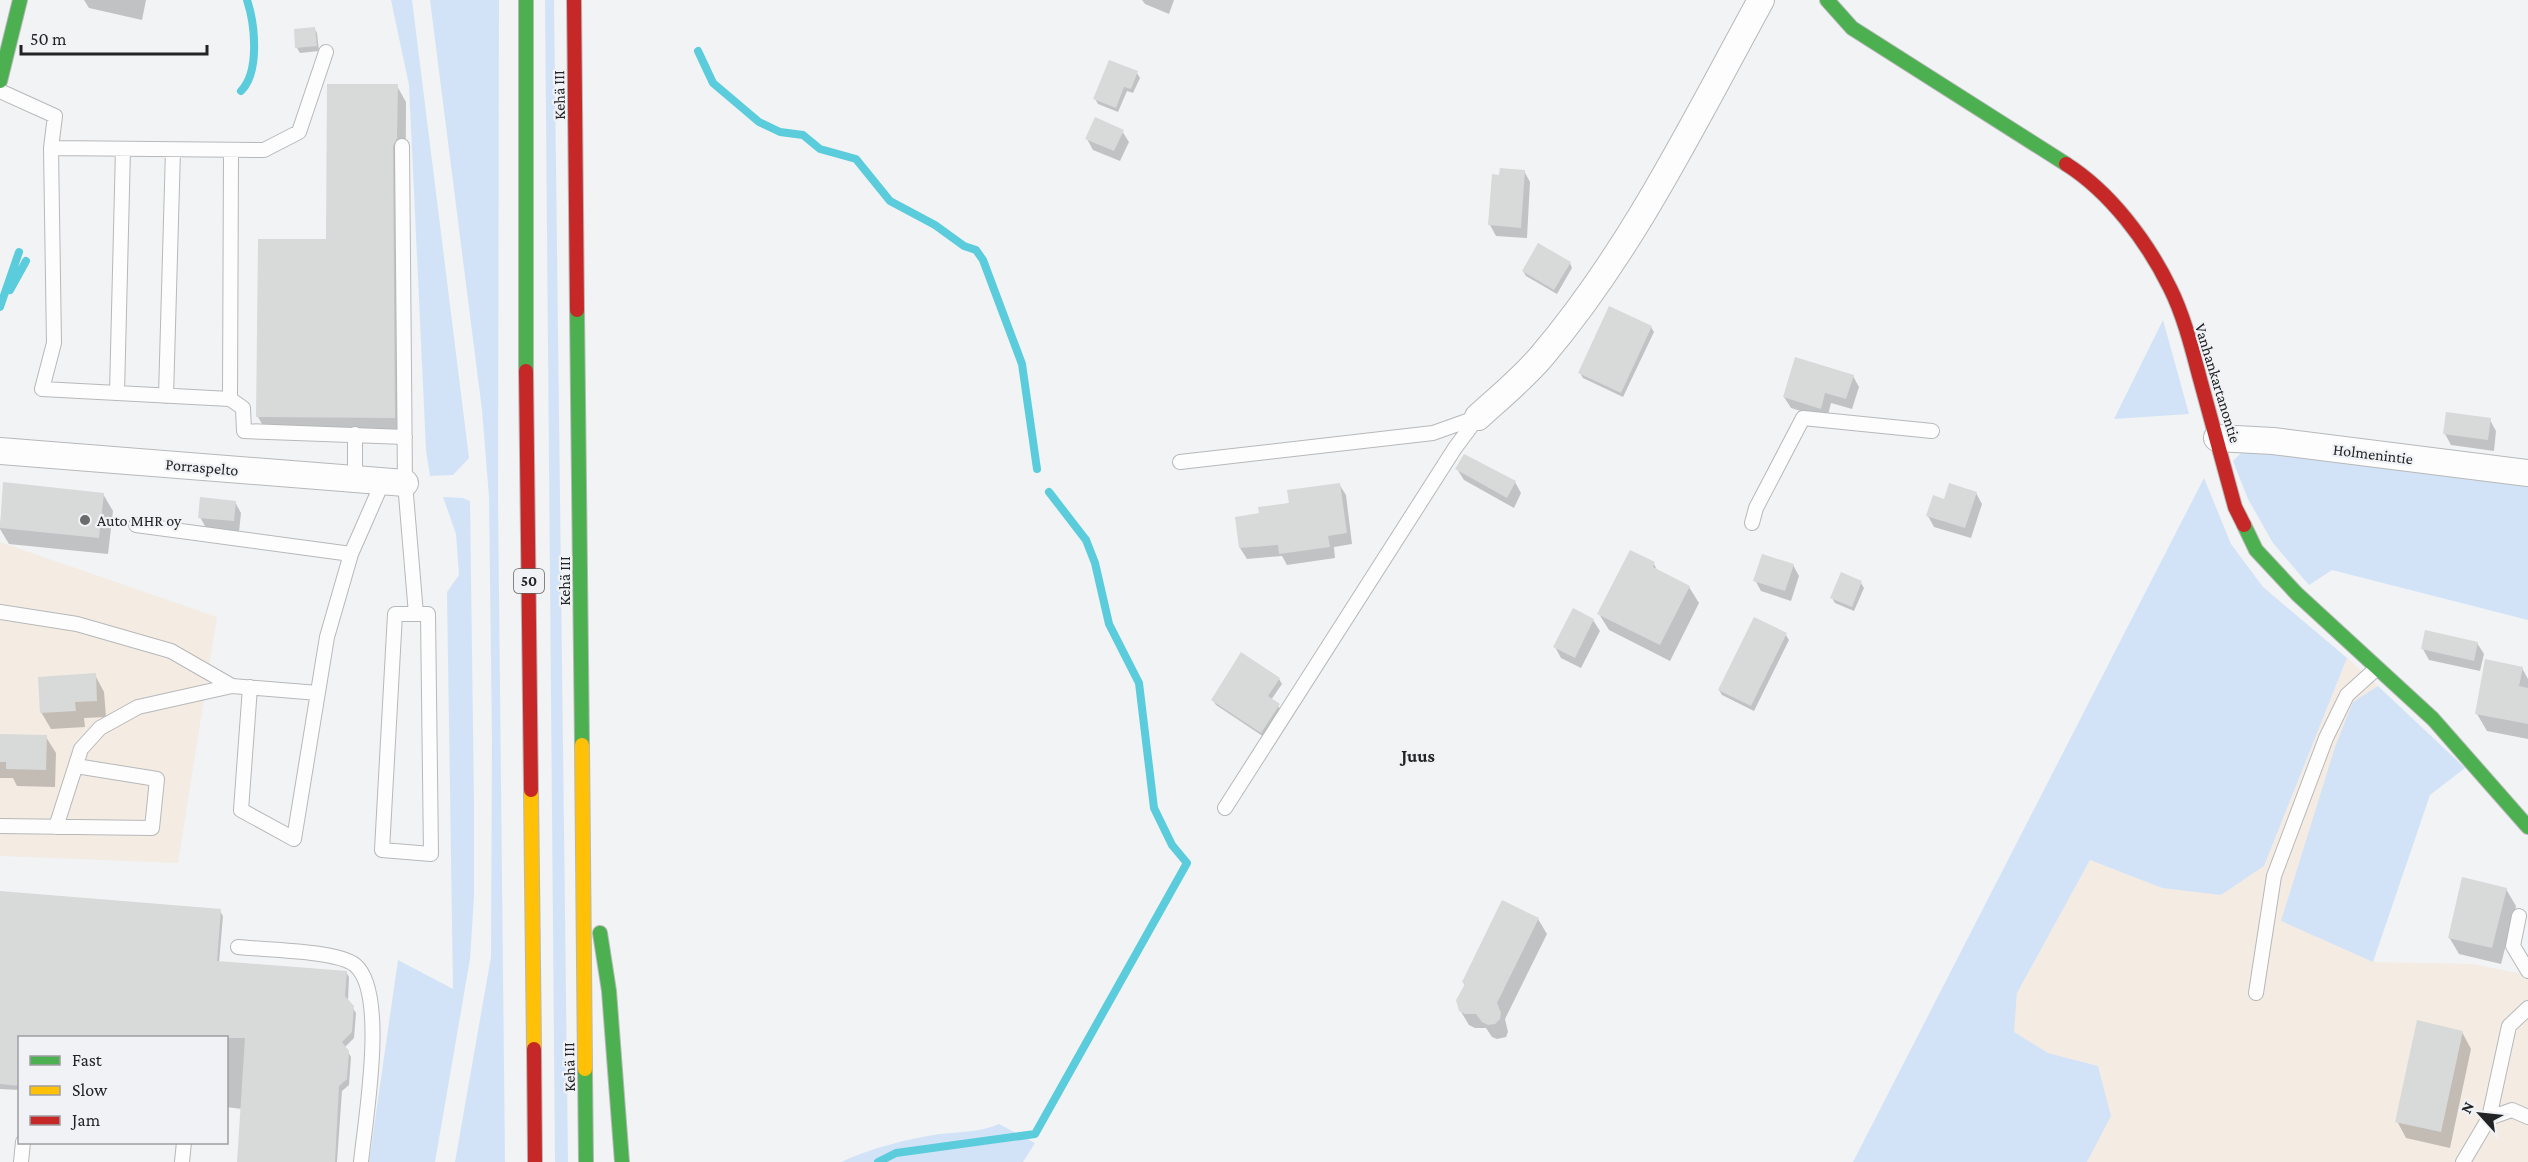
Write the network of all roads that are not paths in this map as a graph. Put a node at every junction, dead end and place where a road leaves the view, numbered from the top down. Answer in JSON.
{"nodes":[{"id":1,"x":20,"y":0,"type":"edge"},
{"id":2,"x":526,"y":0,"type":"edge"},
{"id":3,"x":574,"y":0,"type":"edge"},
{"id":4,"x":1761,"y":0,"type":"edge"},
{"id":5,"x":1827,"y":0,"type":"edge"},
{"id":6,"x":326,"y":52,"type":"dead end"},
{"id":7,"x":1,"y":76,"type":"edge"},
{"id":8,"x":0,"y":90,"type":"edge"},
{"id":9,"x":402,"y":146,"type":"dead end"},
{"id":10,"x":51,"y":148,"type":"junction"},
{"id":11,"x":123,"y":149,"type":"junction"},
{"id":12,"x":173,"y":150,"type":"junction"},
{"id":13,"x":231,"y":151,"type":"junction"},
{"id":14,"x":117,"y":393,"type":"junction"},
{"id":15,"x":166,"y":396,"type":"junction"},
{"id":16,"x":230,"y":399,"type":"junction"},
{"id":17,"x":1478,"y":417,"type":"junction"},
{"id":18,"x":1932,"y":430,"type":"dead end"},
{"id":19,"x":355,"y":434,"type":"junction"},
{"id":20,"x":405,"y":437,"type":"junction"},
{"id":21,"x":2217,"y":438,"type":"junction"},
{"id":22,"x":0,"y":451,"type":"edge"},
{"id":23,"x":1180,"y":462,"type":"dead end"},
{"id":24,"x":2528,"y":473,"type":"edge"},
{"id":25,"x":355,"y":479,"type":"junction"},
{"id":26,"x":394,"y":482,"type":"junction"},
{"id":27,"x":1752,"y":524,"type":"dead end"},
{"id":28,"x":136,"y":525,"type":"dead end"},
{"id":29,"x":351,"y":554,"type":"junction"},
{"id":30,"x":0,"y":612,"type":"edge"},
{"id":31,"x":416,"y":614,"type":"junction"},
{"id":32,"x":2377,"y":668,"type":"junction"},
{"id":33,"x":232,"y":686,"type":"junction"},
{"id":34,"x":250,"y":687,"type":"junction"},
{"id":35,"x":318,"y":693,"type":"junction"},
{"id":36,"x":76,"y":766,"type":"junction"},
{"id":37,"x":1225,"y":808,"type":"dead end"},
{"id":38,"x":582,"y":809,"type":"junction"},
{"id":39,"x":0,"y":826,"type":"edge"},
{"id":40,"x":56,"y":827,"type":"junction"},
{"id":41,"x":2528,"y":827,"type":"edge"},
{"id":42,"x":2519,"y":916,"type":"dead end"},
{"id":43,"x":238,"y":947,"type":"dead end"},
{"id":44,"x":2528,"y":971,"type":"edge"},
{"id":45,"x":2256,"y":993,"type":"dead end"},
{"id":46,"x":2528,"y":1008,"type":"edge"},
{"id":47,"x":2528,"y":1117,"type":"edge"},
{"id":48,"x":2489,"y":1118,"type":"junction"},
{"id":49,"x":22,"y":1144,"type":"edge"},
{"id":50,"x":184,"y":1144,"type":"edge"},
{"id":51,"x":21,"y":1162,"type":"edge"},
{"id":52,"x":182,"y":1162,"type":"edge"},
{"id":53,"x":361,"y":1162,"type":"edge"},
{"id":54,"x":535,"y":1162,"type":"edge"},
{"id":55,"x":586,"y":1162,"type":"edge"},
{"id":56,"x":622,"y":1162,"type":"edge"},
{"id":57,"x":2463,"y":1162,"type":"edge"}],
"edges":[{"from":1,"to":7,"type":"main road"},
{"from":2,"to":54,"type":"main road","name":"Kehä III","number":"50"},
{"from":3,"to":38,"type":"main road","name":"Kehä III"},
{"from":4,"to":17,"type":"street"},
{"from":5,"to":21,"type":"main road","name":"Vanhankartanontie"},
{"from":6,"to":13,"type":"lane"},
{"from":8,"to":10,"type":"lane"},
{"from":9,"to":20,"type":"lane"},
{"from":10,"to":11,"type":"lane"},
{"from":10,"to":14,"type":"lane"},
{"from":11,"to":12,"type":"lane"},
{"from":11,"to":14,"type":"lane"},
{"from":12,"to":13,"type":"lane"},
{"from":12,"to":15,"type":"lane"},
{"from":13,"to":16,"type":"lane"},
{"from":14,"to":15,"type":"lane"},
{"from":15,"to":16,"type":"lane"},
{"from":16,"to":19,"type":"lane"},
{"from":17,"to":23,"type":"lane"},
{"from":17,"to":37,"type":"lane"},
{"from":18,"to":27,"type":"lane"},
{"from":19,"to":20,"type":"lane"},
{"from":19,"to":25,"type":"lane"},
{"from":20,"to":26,"type":"lane"},
{"from":21,"to":24,"type":"street","name":"Holmenintie"},
{"from":21,"to":32,"type":"main road","name":"Vanhankartanontie"},
{"from":22,"to":25,"type":"street","name":"Porraspelto"},
{"from":25,"to":26,"type":"street","name":"Porraspelto"},
{"from":26,"to":29,"type":"lane"},
{"from":26,"to":31,"type":"lane"},
{"from":28,"to":29,"type":"lane"},
{"from":29,"to":35,"type":"lane"},
{"from":30,"to":33,"type":"lane"},
{"from":31,"to":31,"type":"lane"},
{"from":32,"to":41,"type":"main road","name":"Vanhankartanontie"},
{"from":32,"to":45,"type":"lane"},
{"from":33,"to":34,"type":"lane"},
{"from":33,"to":36,"type":"lane"},
{"from":34,"to":35,"type":"lane"},
{"from":34,"to":35,"type":"lane"},
{"from":36,"to":40,"type":"lane"},
{"from":36,"to":40,"type":"lane"},
{"from":38,"to":55,"type":"main road","name":"Kehä III"},
{"from":38,"to":56,"type":"main road"},
{"from":39,"to":40,"type":"lane"},
{"from":42,"to":44,"type":"lane"},
{"from":43,"to":53,"type":"lane"},
{"from":46,"to":48,"type":"lane"},
{"from":47,"to":48,"type":"lane"},
{"from":48,"to":57,"type":"lane"},
{"from":49,"to":51,"type":"lane"},
{"from":50,"to":52,"type":"lane"}]}
